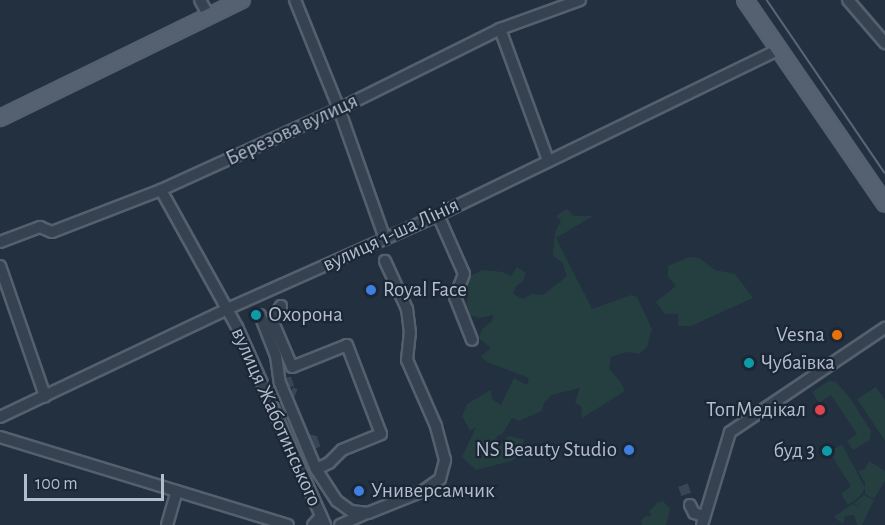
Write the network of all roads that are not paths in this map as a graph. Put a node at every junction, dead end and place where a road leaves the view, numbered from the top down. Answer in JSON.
{"nodes":[{"id":1,"x":200,"y":0,"type":"edge"},
{"id":2,"x":242,"y":0,"type":"edge"},
{"id":3,"x":295,"y":0,"type":"edge"},
{"id":4,"x":580,"y":0,"type":"edge"},
{"id":5,"x":745,"y":0,"type":"edge"},
{"id":6,"x":848,"y":0,"type":"edge"},
{"id":7,"x":209,"y":16,"type":"junction"},
{"id":8,"x":500,"y":30,"type":"junction"},
{"id":9,"x":885,"y":43,"type":"edge"},
{"id":10,"x":780,"y":49,"type":"junction"},
{"id":11,"x":339,"y":109,"type":"junction"},
{"id":12,"x":0,"y":118,"type":"edge"},
{"id":13,"x":548,"y":160,"type":"junction"},
{"id":14,"x":161,"y":190,"type":"junction"},
{"id":15,"x":885,"y":204,"type":"edge"},
{"id":16,"x":438,"y":214,"type":"junction"},
{"id":17,"x":385,"y":239,"type":"junction"},
{"id":18,"x":0,"y":242,"type":"edge"},
{"id":19,"x":385,"y":261,"type":"dead end"},
{"id":20,"x":0,"y":266,"type":"edge"},
{"id":21,"x":281,"y":306,"type":"dead end"},
{"id":22,"x":225,"y":309,"type":"junction"},
{"id":23,"x":260,"y":315,"type":"dead end"},
{"id":24,"x":885,"y":328,"type":"edge"},
{"id":25,"x":472,"y":340,"type":"dead end"},
{"id":26,"x":277,"y":367,"type":"junction"},
{"id":27,"x":286,"y":378,"type":"tunnel mouth"},
{"id":28,"x":45,"y":396,"type":"junction"},
{"id":29,"x":0,"y":417,"type":"edge"},
{"id":30,"x":0,"y":437,"type":"edge"},
{"id":31,"x":316,"y":461,"type":"junction"},
{"id":32,"x":177,"y":491,"type":"junction"},
{"id":33,"x":690,"y":505,"type":"tunnel mouth"},
{"id":34,"x":368,"y":513,"type":"junction"},
{"id":35,"x":323,"y":520,"type":"edge"},
{"id":36,"x":264,"y":521,"type":"edge"},
{"id":37,"x":703,"y":521,"type":"edge"},
{"id":38,"x":167,"y":525,"type":"edge"},
{"id":39,"x":288,"y":525,"type":"edge"},
{"id":40,"x":313,"y":525,"type":"edge"},
{"id":41,"x":340,"y":525,"type":"edge"}],
"edges":[{"from":1,"to":7,"type":"street"},
{"from":2,"to":7,"type":"main road"},
{"from":3,"to":11,"type":"street"},
{"from":4,"to":8,"type":"street","name":"Березова вулиця"},
{"from":5,"to":10,"type":"main road"},
{"from":6,"to":9,"type":"street"},
{"from":7,"to":12,"type":"main road"},
{"from":8,"to":11,"type":"street","name":"Березова вулиця"},
{"from":8,"to":13,"type":"street"},
{"from":10,"to":13,"type":"street","name":"вулиця 1-ша Лінія"},
{"from":10,"to":15,"type":"main road"},
{"from":11,"to":14,"type":"street","name":"Березова вулиця"},
{"from":11,"to":17,"type":"street"},
{"from":13,"to":16,"type":"street","name":"вулиця 1-ша Лінія"},
{"from":14,"to":18,"type":"street","name":"Березова вулиця"},
{"from":14,"to":22,"type":"street","name":"вулиця Жаботинського"},
{"from":16,"to":17,"type":"street","name":"вулиця 1-ша Лінія"},
{"from":16,"to":25,"type":"street"},
{"from":17,"to":22,"type":"street","name":"вулиця 1-ша Лінія"},
{"from":19,"to":34,"type":"street"},
{"from":20,"to":28,"type":"street"},
{"from":21,"to":31,"type":"street"},
{"from":22,"to":28,"type":"street","name":"вулиця 1-ша Лінія"},
{"from":22,"to":35,"type":"street","name":"вулиця Жаботинського"},
{"from":23,"to":26,"type":"street"},
{"from":24,"to":37,"type":"street"},
{"from":26,"to":27,"type":"street"},
{"from":26,"to":31,"type":"street"},
{"from":28,"to":29,"type":"street","name":"вулиця 1-ша Лінія"},
{"from":30,"to":32,"type":"street"},
{"from":31,"to":34,"type":"street"},
{"from":32,"to":36,"type":"street"},
{"from":32,"to":38,"type":"street"},
{"from":33,"to":37,"type":"street"},
{"from":34,"to":41,"type":"street"},
{"from":35,"to":40,"type":"street"},
{"from":36,"to":39,"type":"street"}]}
